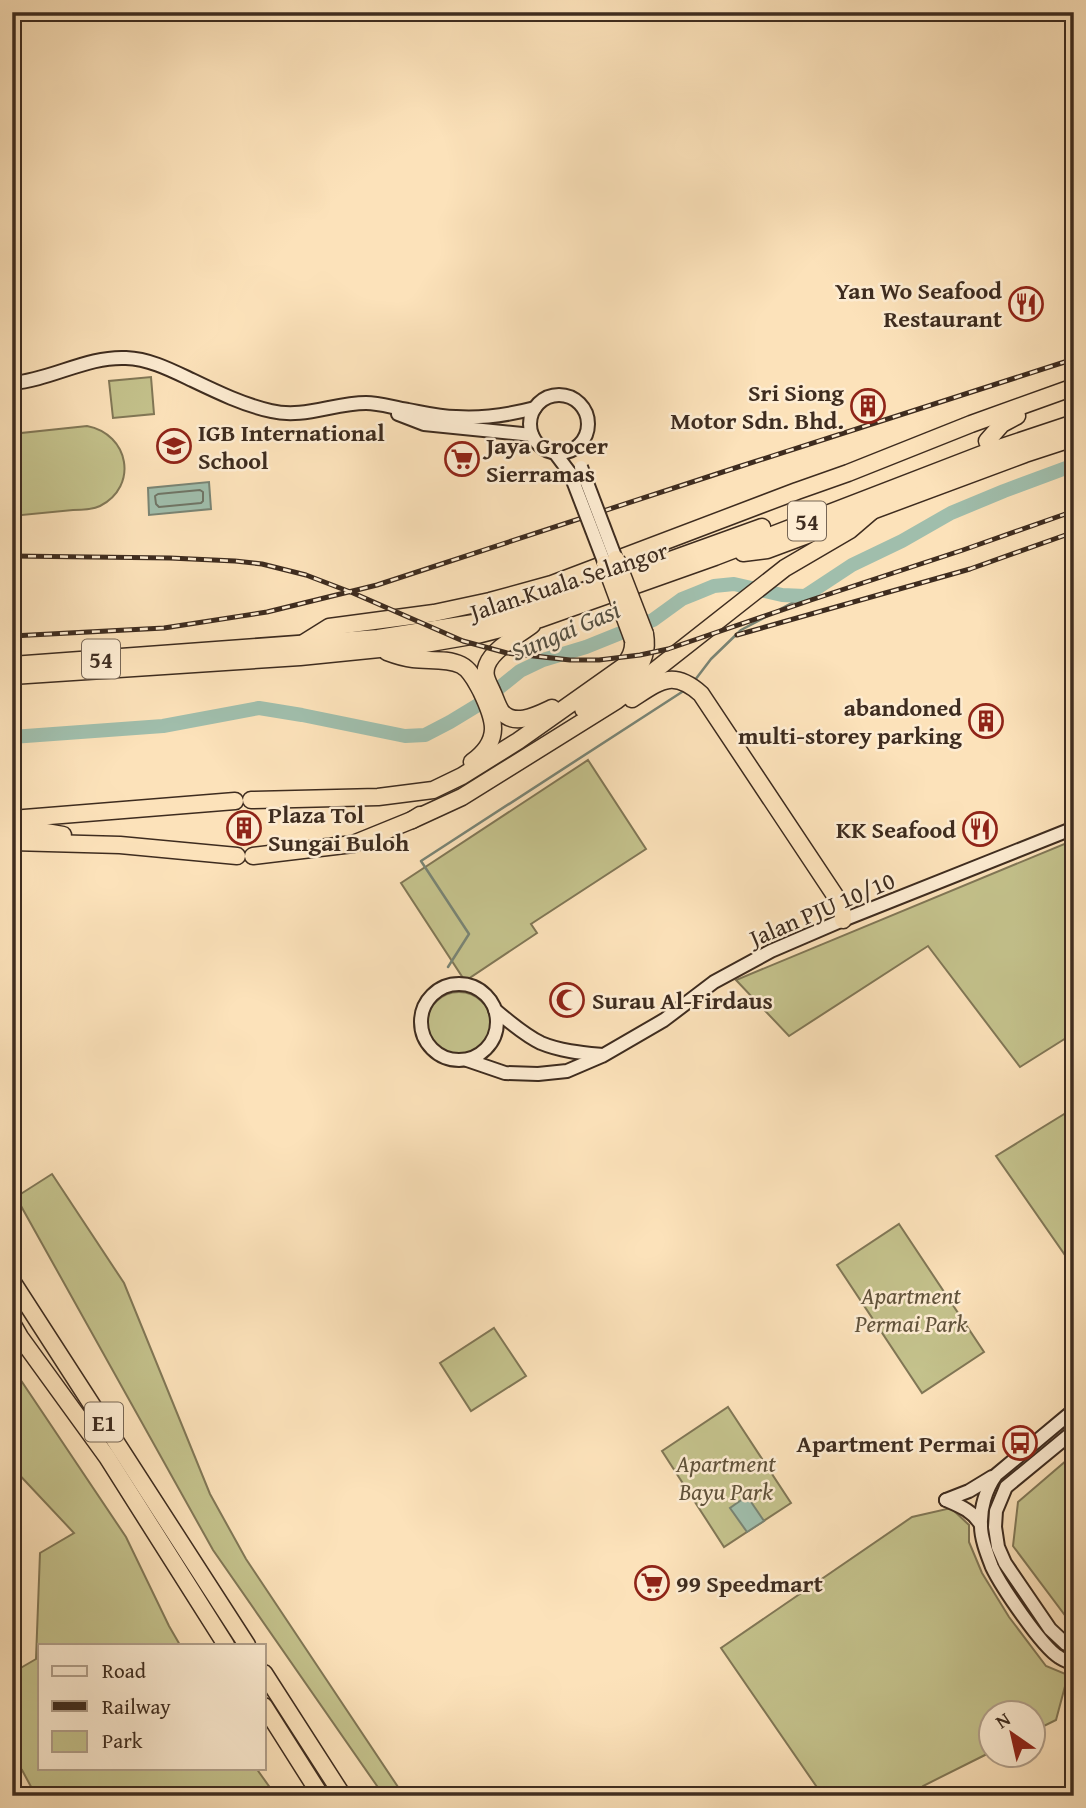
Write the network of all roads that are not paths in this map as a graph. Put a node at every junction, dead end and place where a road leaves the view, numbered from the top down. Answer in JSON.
{"nodes":[{"id":1,"x":12,"y":383,"type":"edge"},
{"id":2,"x":1074,"y":387,"type":"edge"},
{"id":3,"x":1074,"y":394,"type":"edge"},
{"id":4,"x":390,"y":408,"type":"junction"},
{"id":5,"x":535,"y":408,"type":"junction"},
{"id":6,"x":1074,"y":412,"type":"edge"},
{"id":7,"x":1074,"y":423,"type":"edge"},
{"id":8,"x":532,"y":435,"type":"junction"},
{"id":9,"x":1074,"y":438,"type":"edge"},
{"id":10,"x":987,"y":441,"type":"junction"},
{"id":11,"x":579,"y":445,"type":"junction"},
{"id":12,"x":555,"y":453,"type":"junction"},
{"id":13,"x":576,"y":470,"type":"junction"},
{"id":14,"x":871,"y":512,"type":"junction"},
{"id":15,"x":715,"y":558,"type":"junction"},
{"id":16,"x":610,"y":561,"type":"junction"},
{"id":17,"x":540,"y":619,"type":"junction"},
{"id":18,"x":639,"y":637,"type":"junction"},
{"id":19,"x":300,"y":645,"type":"junction"},
{"id":20,"x":380,"y":650,"type":"junction"},
{"id":21,"x":12,"y":665,"type":"edge"},
{"id":22,"x":12,"y":676,"type":"edge"},
{"id":23,"x":480,"y":678,"type":"junction"},
{"id":24,"x":589,"y":690,"type":"junction"},
{"id":25,"x":497,"y":713,"type":"junction"},
{"id":26,"x":565,"y":733,"type":"junction"},
{"id":27,"x":433,"y":790,"type":"junction"},
{"id":28,"x":412,"y":820,"type":"junction"},
{"id":29,"x":14,"y":821,"type":"edge"},
{"id":30,"x":1074,"y":828,"type":"edge"},
{"id":31,"x":12,"y":842,"type":"edge"},
{"id":32,"x":120,"y":845,"type":"junction"},
{"id":33,"x":843,"y":920,"type":"junction"},
{"id":34,"x":495,"y":1010,"type":"junction"},
{"id":35,"x":602,"y":1056,"type":"junction"},
{"id":36,"x":467,"y":1060,"type":"junction"},
{"id":37,"x":12,"y":1282,"type":"edge"},
{"id":38,"x":15,"y":1330,"type":"edge"},
{"id":39,"x":1074,"y":1410,"type":"edge"},
{"id":40,"x":1074,"y":1432,"type":"edge"},
{"id":41,"x":996,"y":1475,"type":"junction"},
{"id":42,"x":981,"y":1525,"type":"junction"},
{"id":43,"x":993,"y":1569,"type":"junction"},
{"id":44,"x":1033,"y":1605,"type":"junction"},
{"id":45,"x":225,"y":1644,"type":"edge"},
{"id":46,"x":246,"y":1644,"type":"edge"},
{"id":47,"x":1074,"y":1648,"type":"edge"},
{"id":48,"x":1074,"y":1664,"type":"edge"},
{"id":49,"x":266,"y":1676,"type":"edge"},
{"id":50,"x":266,"y":1709,"type":"edge"},
{"id":51,"x":321,"y":1796,"type":"edge"},
{"id":52,"x":343,"y":1796,"type":"edge"}],
"edges":[{"from":1,"to":4,"type":"street"},
{"from":2,"to":16,"type":"highway"},
{"from":3,"to":10,"type":"highway"},
{"from":4,"to":5,"type":"street"},
{"from":4,"to":8,"type":"street"},
{"from":5,"to":8,"type":"street"},
{"from":5,"to":11,"type":"street"},
{"from":6,"to":10,"type":"highway","name":"Jalan Kuala Selangor","number":"54"},
{"from":7,"to":15,"type":"highway","name":"Jalan Kuala Selangor","number":"54"},
{"from":8,"to":12,"type":"street"},
{"from":9,"to":14,"type":"highway"},
{"from":10,"to":19,"type":"highway","name":"Jalan Kuala Selangor","number":"54"},
{"from":11,"to":12,"type":"street"},
{"from":11,"to":13,"type":"street"},
{"from":12,"to":13,"type":"street"},
{"from":13,"to":16,"type":"street","bridge":true},
{"from":14,"to":15,"type":"highway"},
{"from":14,"to":26,"type":"highway"},
{"from":15,"to":17,"type":"highway","name":"Jalan Kuala Selangor","number":"54"},
{"from":16,"to":18,"type":"highway","bridge":true},
{"from":16,"to":19,"type":"highway"},
{"from":17,"to":20,"type":"highway","name":"Jalan Kuala Selangor","number":"54"},
{"from":17,"to":23,"type":"highway"},
{"from":18,"to":24,"type":"highway"},
{"from":18,"to":28,"type":"highway"},
{"from":19,"to":21,"type":"highway","name":"Jalan Kuala Selangor","number":"54"},
{"from":20,"to":22,"type":"highway","name":"Jalan Kuala Selangor","number":"54"},
{"from":20,"to":23,"type":"highway"},
{"from":23,"to":25,"type":"highway"},
{"from":24,"to":25,"type":"highway"},
{"from":24,"to":27,"type":"highway"},
{"from":25,"to":27,"type":"highway"},
{"from":26,"to":28,"type":"highway"},
{"from":26,"to":33,"type":"highway"},
{"from":27,"to":29,"type":"highway"},
{"from":28,"to":32,"type":"highway"},
{"from":29,"to":32,"type":"highway"},
{"from":30,"to":33,"type":"street","name":"Jalan PJU 10/10"},
{"from":31,"to":32,"type":"highway"},
{"from":33,"to":35,"type":"street","name":"Jalan PJU 10/10"},
{"from":34,"to":35,"type":"street"},
{"from":34,"to":36,"type":"street"},
{"from":34,"to":36,"type":"street"},
{"from":35,"to":36,"type":"street","name":"Jalan PJU 10/10"},
{"from":37,"to":46,"type":"highway","number":"E1"},
{"from":38,"to":45,"type":"highway","number":"E1"},
{"from":39,"to":41,"type":"street"},
{"from":40,"to":44,"type":"street"},
{"from":41,"to":42,"type":"street"},
{"from":41,"to":42,"type":"street"},
{"from":42,"to":43,"type":"street"},
{"from":43,"to":44,"type":"street"},
{"from":43,"to":48,"type":"street"},
{"from":44,"to":47,"type":"street"},
{"from":49,"to":52,"type":"highway"},
{"from":50,"to":51,"type":"highway"}]}
